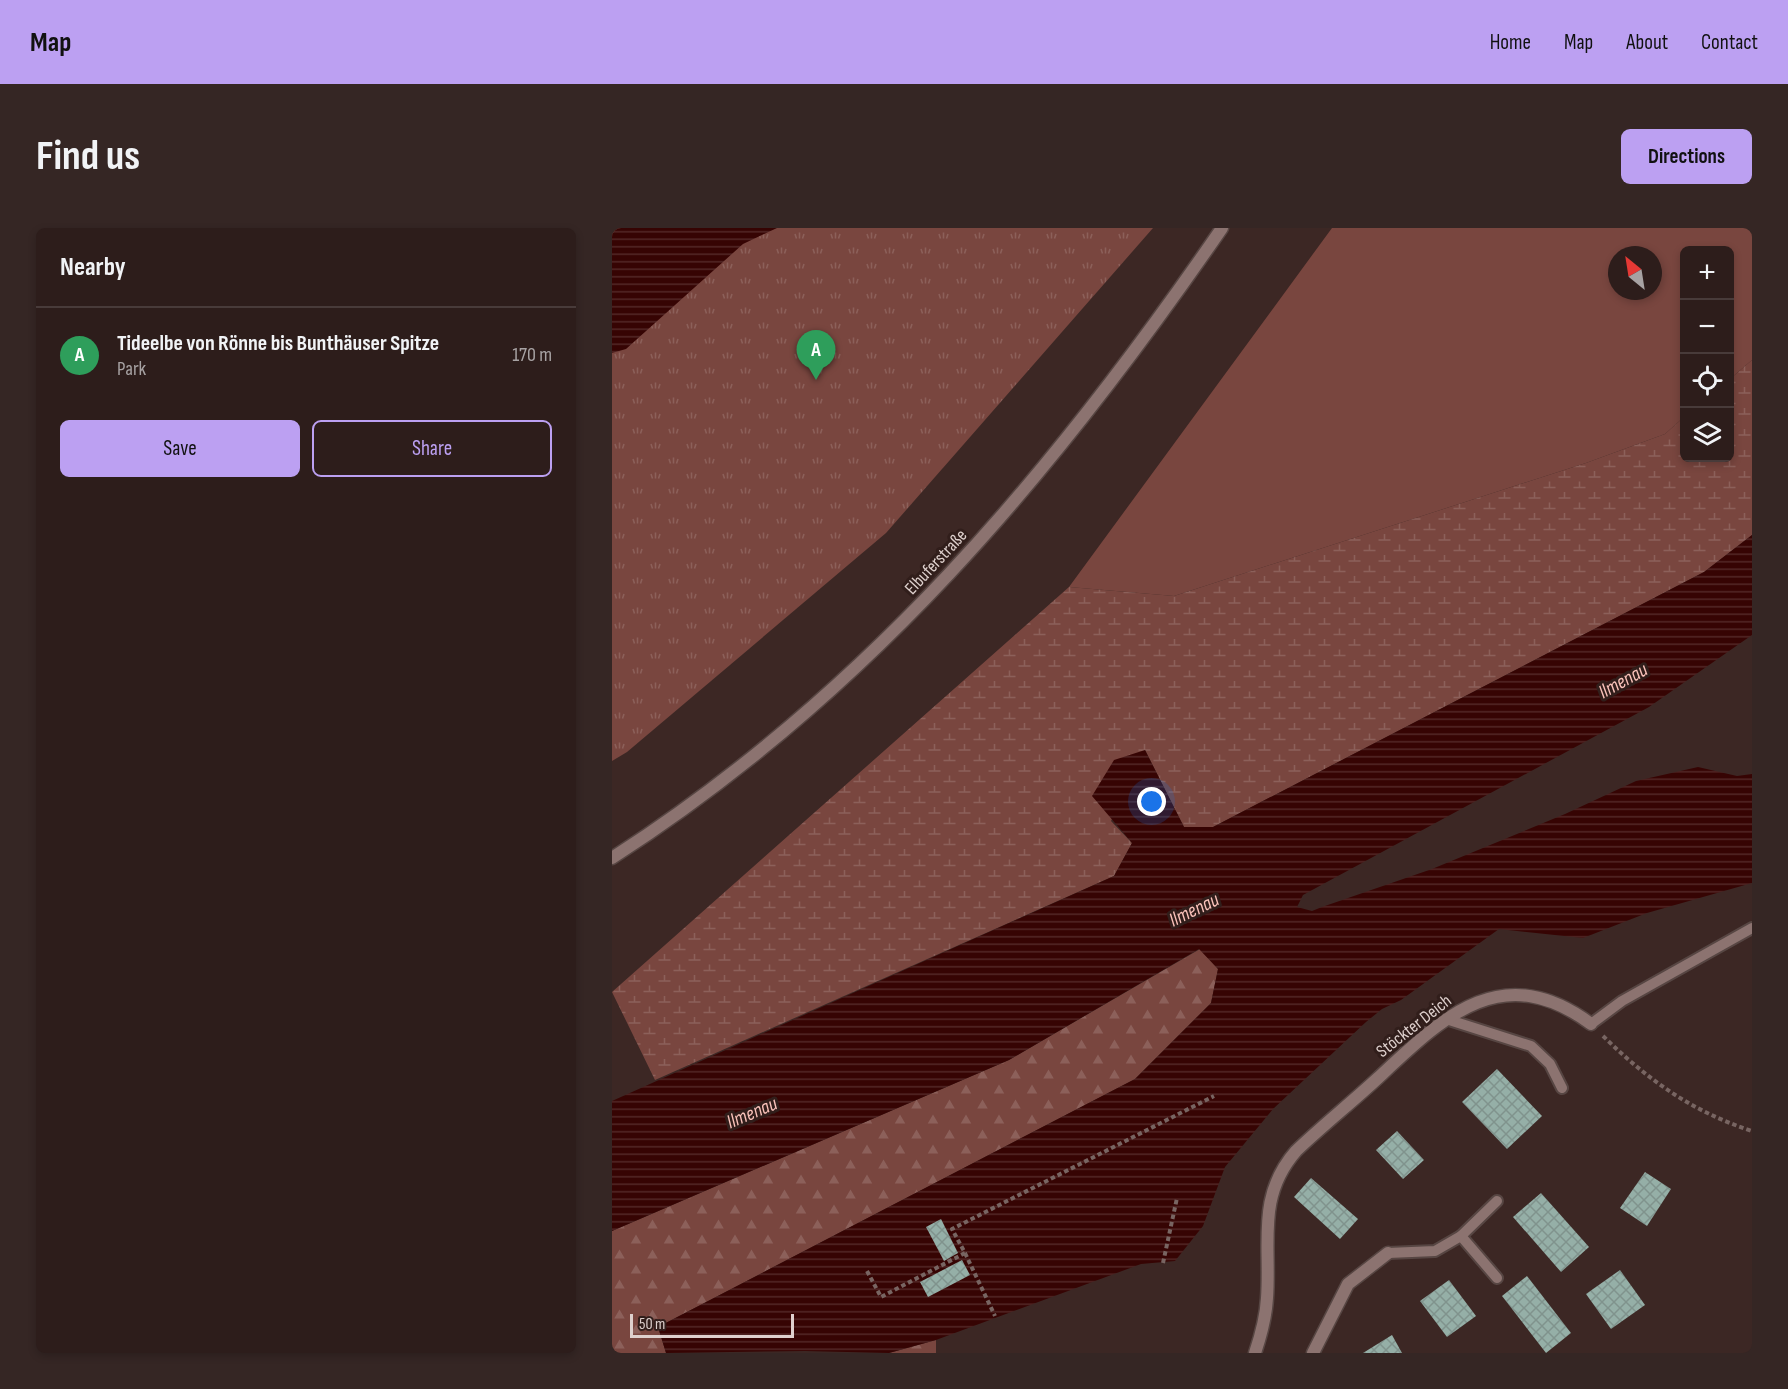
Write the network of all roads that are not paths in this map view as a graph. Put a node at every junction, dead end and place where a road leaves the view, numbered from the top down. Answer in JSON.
{"nodes":[{"id":1,"x":1222,"y":228,"type":"edge"},
{"id":2,"x":612,"y":858,"type":"edge"},
{"id":3,"x":1752,"y":928,"type":"edge"},
{"id":4,"x":1446,"y":1019,"type":"junction"},
{"id":5,"x":1591,"y":1024,"type":"joint"},
{"id":6,"x":1562,"y":1088,"type":"dead end"},
{"id":7,"x":1497,"y":1201,"type":"dead end"},
{"id":8,"x":1461,"y":1236,"type":"junction"},
{"id":9,"x":1388,"y":1253,"type":"joint"},
{"id":10,"x":1497,"y":1278,"type":"dead end"},
{"id":11,"x":1255,"y":1353,"type":"edge"},
{"id":12,"x":1313,"y":1353,"type":"edge"}],
"edges":[{"from":1,"to":2,"type":"street","name":"Elbuferstraße"},
{"from":3,"to":5,"type":"lane"},
{"from":4,"to":5,"type":"street","name":"Stöckter Deich"},
{"from":4,"to":6,"type":"lane"},
{"from":4,"to":11,"type":"street","name":"Stöckter Deich"},
{"from":7,"to":8,"type":"lane"},
{"from":8,"to":9,"type":"lane"},
{"from":8,"to":10,"type":"lane"},
{"from":9,"to":12,"type":"street"}]}
